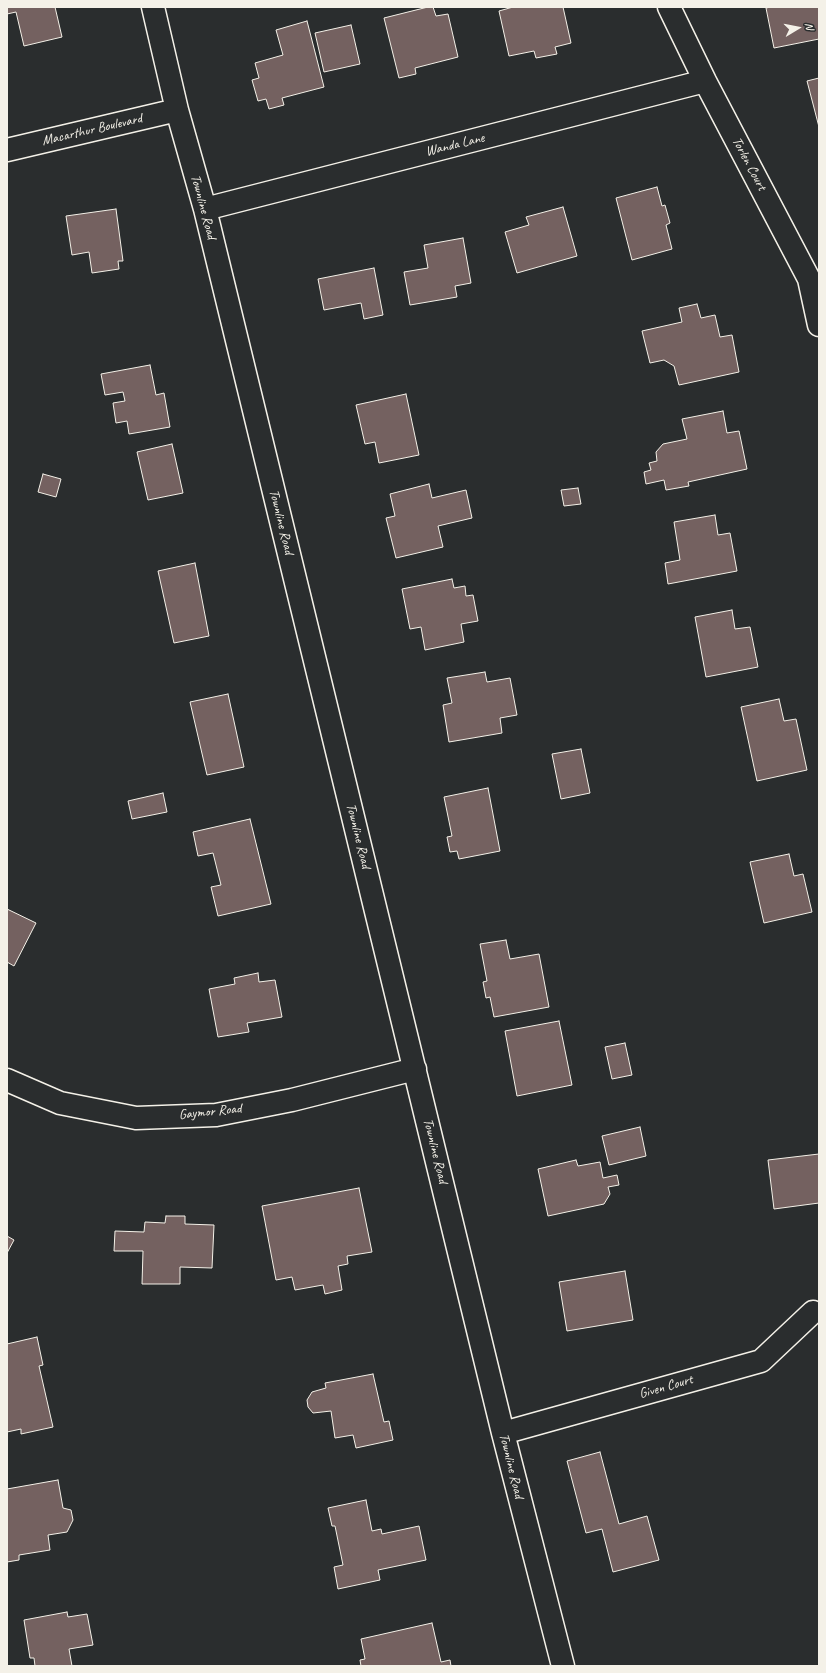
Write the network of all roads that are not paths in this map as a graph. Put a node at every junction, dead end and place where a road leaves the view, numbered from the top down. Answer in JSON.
{"nodes":[{"id":1,"x":153,"y":7,"type":"edge"},
{"id":2,"x":669,"y":7,"type":"edge"},
{"id":3,"x":706,"y":81,"type":"junction"},
{"id":4,"x":177,"y":110,"type":"junction"},
{"id":5,"x":7,"y":150,"type":"edge"},
{"id":6,"x":205,"y":209,"type":"junction"},
{"id":7,"x":819,"y":324,"type":"edge"},
{"id":8,"x":415,"y":1069,"type":"junction"},
{"id":9,"x":7,"y":1080,"type":"edge"},
{"id":10,"x":813,"y":1312,"type":"dead end"},
{"id":11,"x":503,"y":1433,"type":"junction"},
{"id":12,"x":563,"y":1666,"type":"edge"}],
"edges":[{"from":1,"to":4,"type":"street","name":"Townline Road"},
{"from":2,"to":3,"type":"street","name":"Torlen Court"},
{"from":3,"to":6,"type":"street","name":"Wanda Lane"},
{"from":3,"to":7,"type":"street","name":"Torlen Court"},
{"from":4,"to":5,"type":"street","name":"Macarthur Boulevard"},
{"from":4,"to":6,"type":"street","name":"Townline Road"},
{"from":6,"to":8,"type":"street","name":"Townline Road"},
{"from":8,"to":9,"type":"street","name":"Gaymor Road"},
{"from":8,"to":11,"type":"street","name":"Townline Road"},
{"from":10,"to":11,"type":"street","name":"Given Court"},
{"from":11,"to":12,"type":"street","name":"Townline Road"}]}
